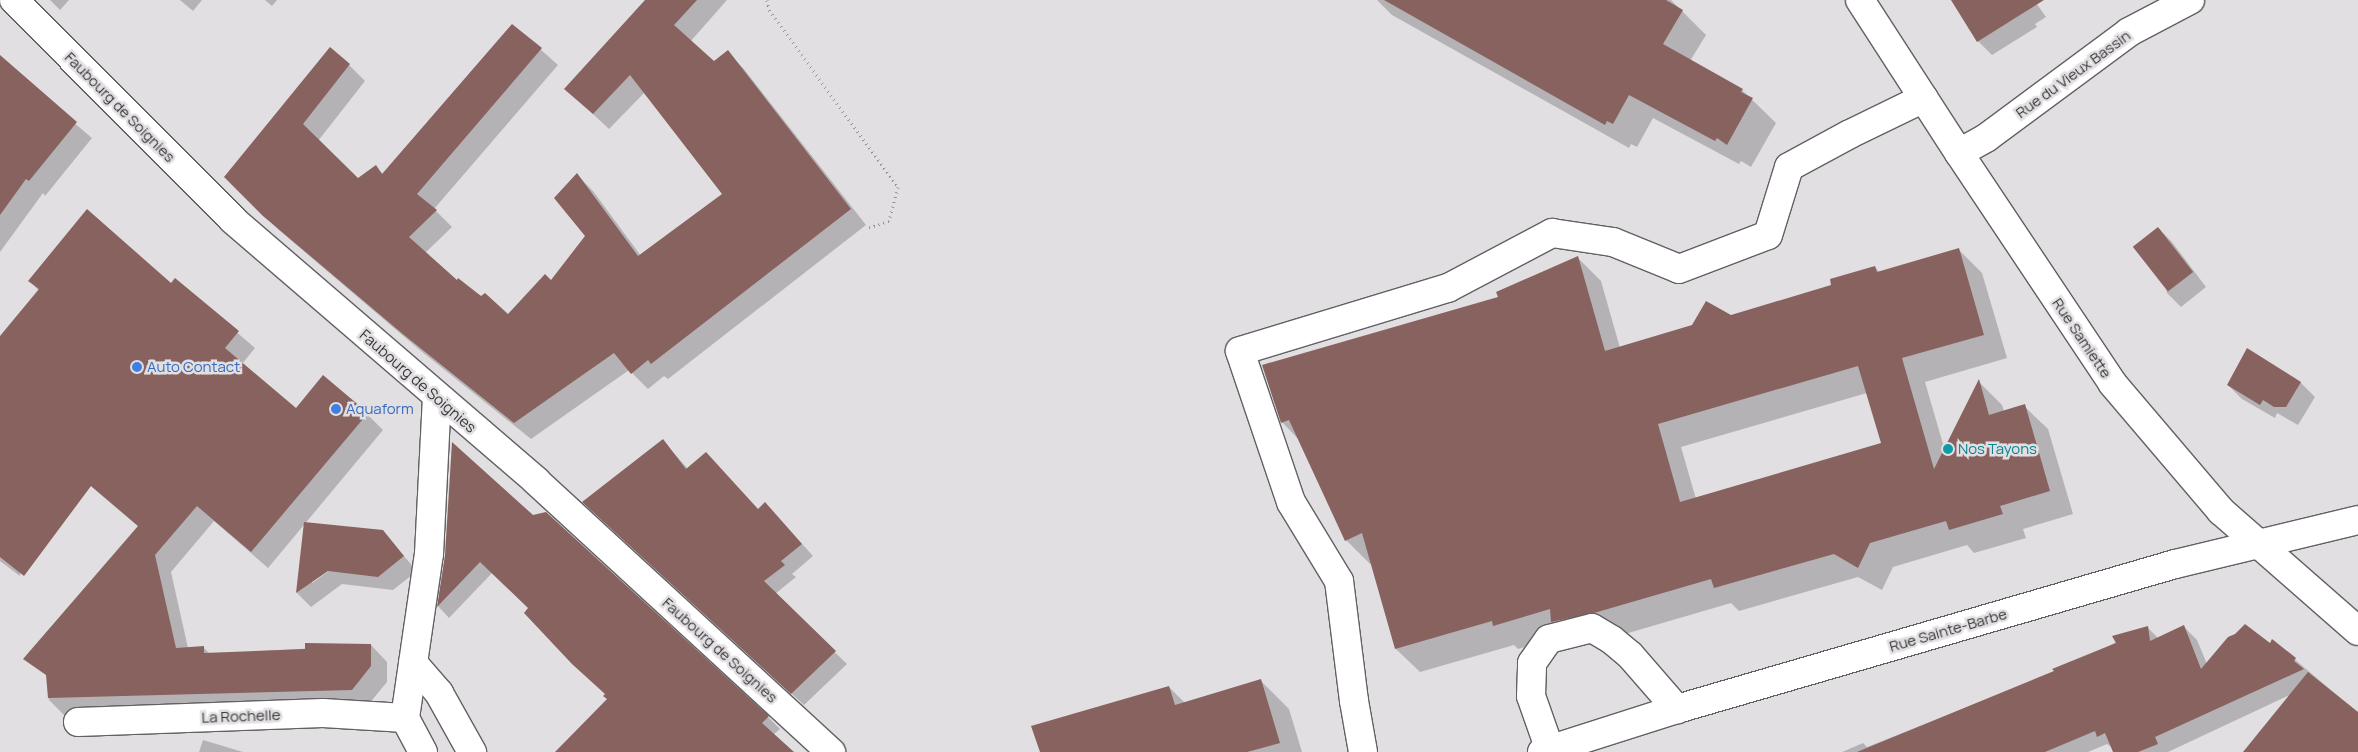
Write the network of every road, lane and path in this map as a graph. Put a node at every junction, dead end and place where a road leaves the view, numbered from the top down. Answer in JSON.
{"nodes":[{"id":1,"x":14,"y":0,"type":"edge"},
{"id":2,"x":767,"y":0,"type":"edge"},
{"id":3,"x":1860,"y":0,"type":"edge"},
{"id":4,"x":2190,"y":0,"type":"edge"},
{"id":5,"x":1924,"y":98,"type":"junction"},
{"id":6,"x":1959,"y":153,"type":"junction"},
{"id":7,"x":867,"y":228,"type":"dead end"},
{"id":8,"x":437,"y":398,"type":"junction"},
{"id":9,"x":2358,"y":520,"type":"edge"},
{"id":10,"x":2258,"y":543,"type":"junction"},
{"id":11,"x":2358,"y":631,"type":"edge"},
{"id":12,"x":413,"y":663,"type":"junction"},
{"id":13,"x":1677,"y":709,"type":"junction"},
{"id":14,"x":405,"y":718,"type":"junction"},
{"id":15,"x":78,"y":722,"type":"dead end"},
{"id":16,"x":1546,"y":751,"type":"edge"},
{"id":17,"x":423,"y":752,"type":"edge"},
{"id":18,"x":472,"y":752,"type":"edge"},
{"id":19,"x":831,"y":752,"type":"edge"},
{"id":20,"x":1363,"y":752,"type":"edge"}],
"edges":[{"from":1,"to":8,"type":"street","name":"Faubourg de Soignies"},
{"from":2,"to":7,"type":"path"},
{"from":3,"to":5,"type":"street","name":"Rue Samiette"},
{"from":4,"to":6,"type":"street","name":"Rue du Vieux Bassin"},
{"from":5,"to":6,"type":"street","name":"Rue Samiette"},
{"from":5,"to":20,"type":"street"},
{"from":6,"to":10,"type":"street","name":"Rue Samiette"},
{"from":8,"to":12,"type":"street"},
{"from":8,"to":19,"type":"street","name":"Faubourg de Soignies"},
{"from":9,"to":10,"type":"street","name":"Rue Sainte-Barbe"},
{"from":10,"to":11,"type":"street","name":"Rue Samiette"},
{"from":10,"to":13,"type":"street","name":"Rue Sainte-Barbe"},
{"from":12,"to":14,"type":"street"},
{"from":12,"to":18,"type":"street"},
{"from":13,"to":16,"type":"street","name":"Rue Sainte-Barbe"},
{"from":13,"to":16,"type":"street"},
{"from":14,"to":15,"type":"street","name":"La Rochelle"},
{"from":14,"to":17,"type":"street"}]}
